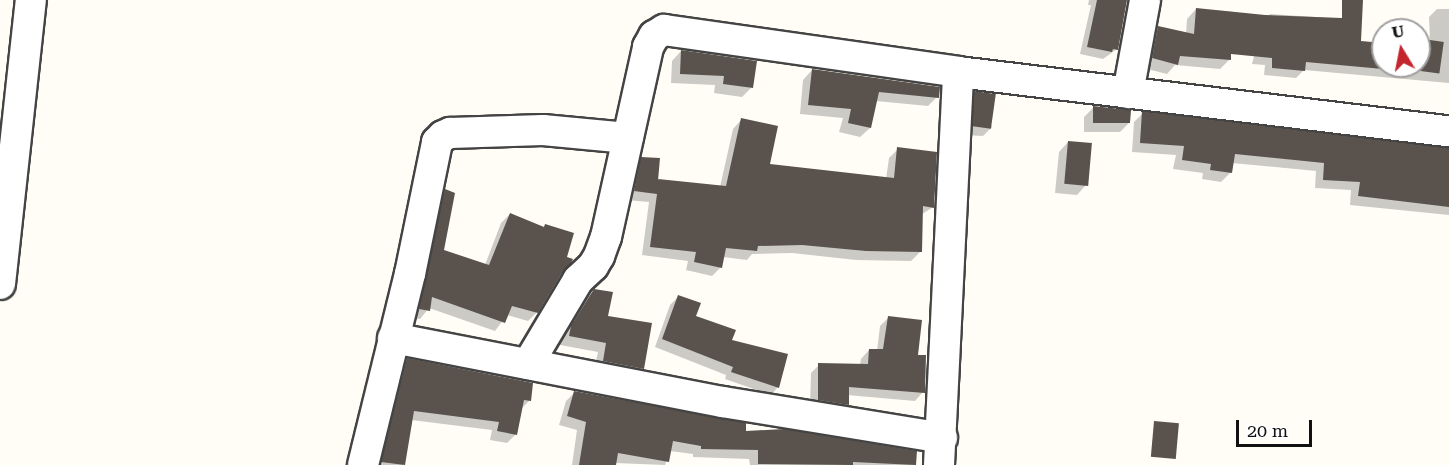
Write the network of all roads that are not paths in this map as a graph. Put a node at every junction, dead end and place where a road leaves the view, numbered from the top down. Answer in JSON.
{"nodes":[{"id":1,"x":31,"y":0,"type":"edge"},
{"id":2,"x":1145,"y":0,"type":"edge"},
{"id":3,"x":958,"y":72,"type":"junction"},
{"id":4,"x":1128,"y":93,"type":"junction"},
{"id":5,"x":1449,"y":132,"type":"edge"},
{"id":6,"x":628,"y":138,"type":"junction"},
{"id":7,"x":0,"y":284,"type":"edge"},
{"id":8,"x":393,"y":338,"type":"junction"},
{"id":9,"x":528,"y":364,"type":"junction"},
{"id":10,"x":941,"y":452,"type":"edge"},
{"id":11,"x":363,"y":465,"type":"edge"}],
"edges":[{"from":1,"to":7,"type":"street"},
{"from":2,"to":4,"type":"street"},
{"from":3,"to":4,"type":"street"},
{"from":3,"to":6,"type":"street"},
{"from":3,"to":10,"type":"street"},
{"from":4,"to":5,"type":"street"},
{"from":6,"to":8,"type":"street"},
{"from":6,"to":9,"type":"street"},
{"from":8,"to":9,"type":"street"},
{"from":8,"to":11,"type":"street"},
{"from":9,"to":10,"type":"street"}]}
